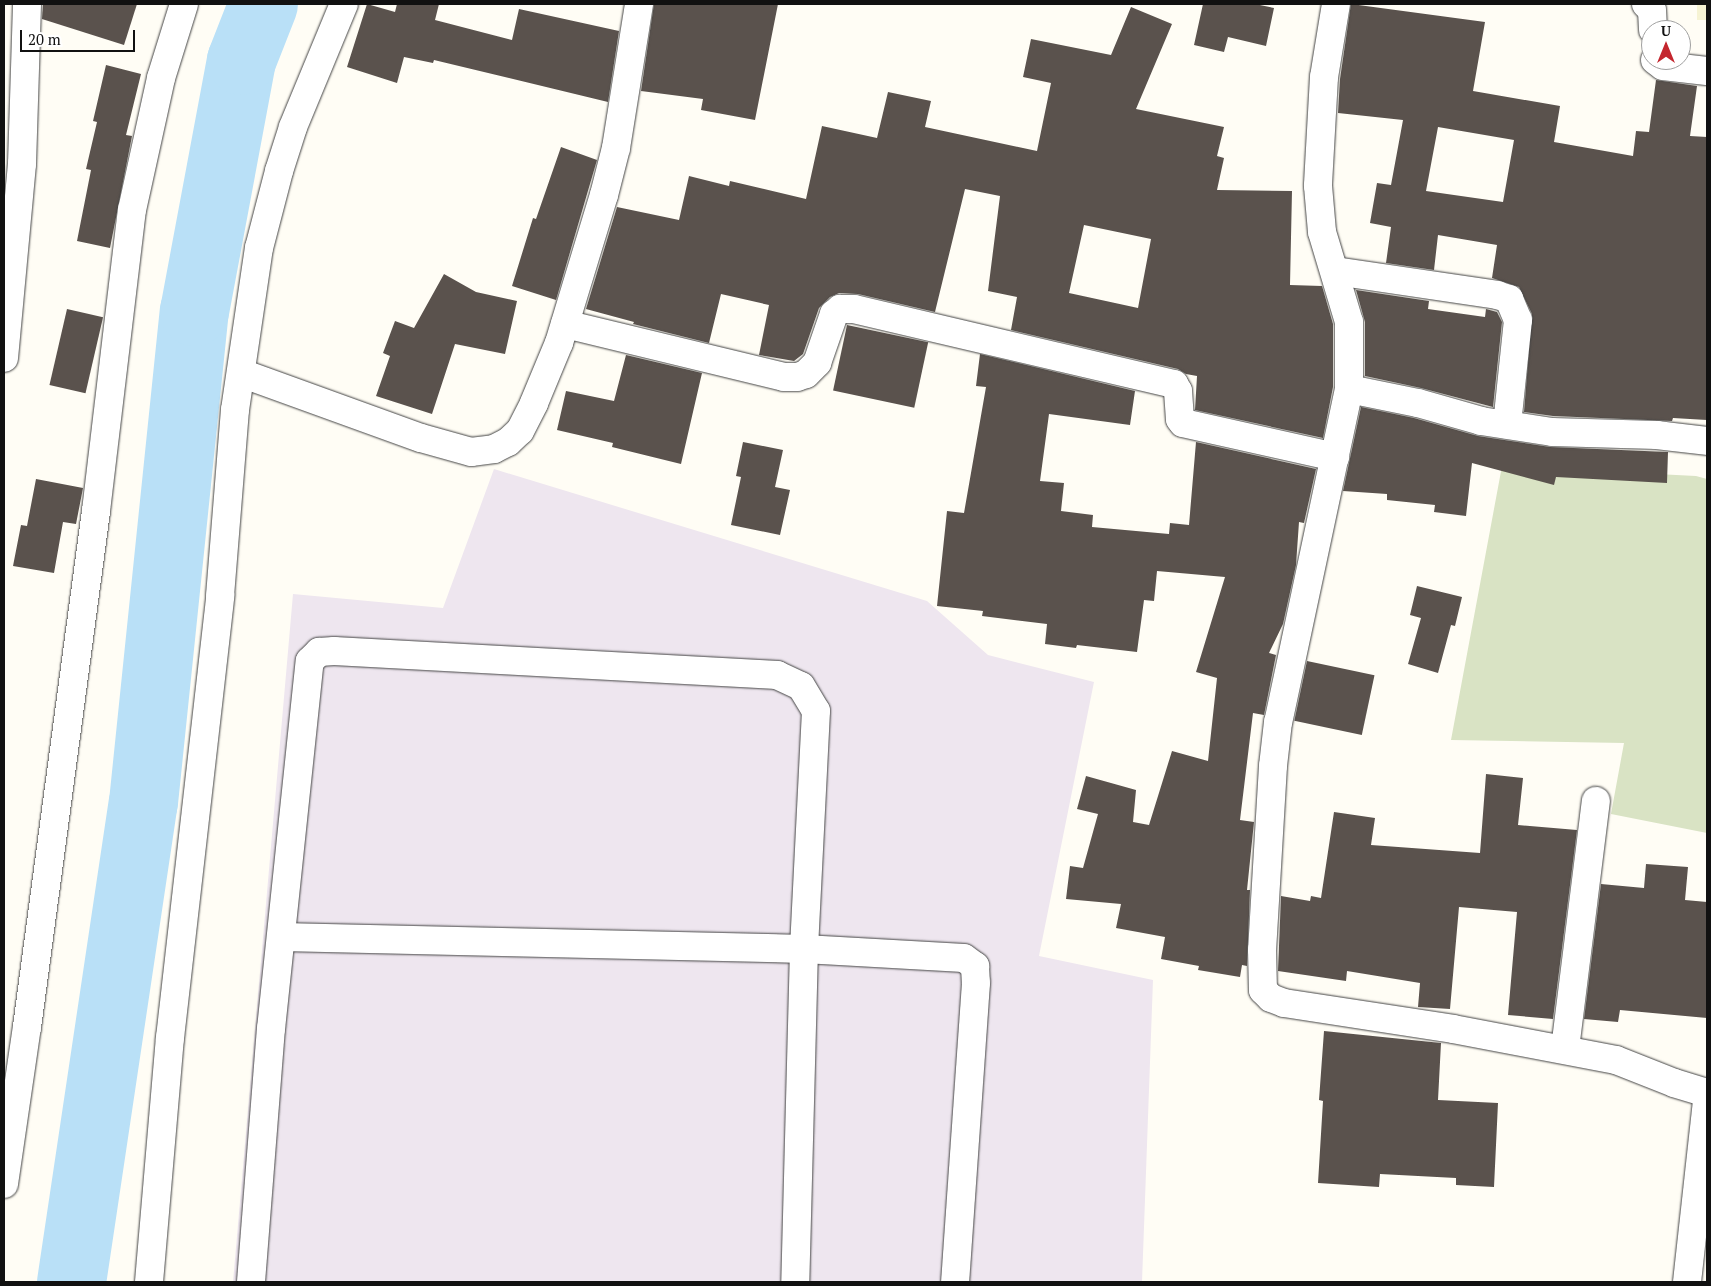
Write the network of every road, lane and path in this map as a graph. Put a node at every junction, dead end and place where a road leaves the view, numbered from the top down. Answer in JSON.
{"nodes":[{"id":1,"x":27,"y":4,"type":"edge"},
{"id":2,"x":184,"y":4,"type":"edge"},
{"id":3,"x":344,"y":4,"type":"edge"},
{"id":4,"x":639,"y":4,"type":"edge"},
{"id":5,"x":1336,"y":4,"type":"edge"},
{"id":6,"x":1646,"y":4,"type":"edge"},
{"id":7,"x":1652,"y":20,"type":"edge"},
{"id":8,"x":1691,"y":69,"type":"edge"},
{"id":9,"x":1707,"y":70,"type":"edge"},
{"id":10,"x":13,"y":163,"type":"edge"},
{"id":11,"x":1335,"y":271,"type":"junction"},
{"id":12,"x":6,"y":318,"type":"edge"},
{"id":13,"x":565,"y":324,"type":"junction"},
{"id":14,"x":4,"y":358,"type":"edge"},
{"id":15,"x":241,"y":373,"type":"junction"},
{"id":16,"x":1349,"y":389,"type":"junction"},
{"id":17,"x":1507,"y":424,"type":"junction"},
{"id":18,"x":1707,"y":441,"type":"edge"},
{"id":19,"x":1335,"y":457,"type":"junction"},
{"id":20,"x":1596,"y":801,"type":"dead end"},
{"id":21,"x":281,"y":937,"type":"junction"},
{"id":22,"x":804,"y":949,"type":"junction"},
{"id":23,"x":1564,"y":1049,"type":"junction"},
{"id":24,"x":1707,"y":1093,"type":"edge"},
{"id":25,"x":1707,"y":1102,"type":"edge"},
{"id":26,"x":4,"y":1184,"type":"edge"},
{"id":27,"x":149,"y":1282,"type":"edge"},
{"id":28,"x":251,"y":1282,"type":"edge"},
{"id":29,"x":795,"y":1282,"type":"edge"},
{"id":30,"x":955,"y":1282,"type":"edge"},
{"id":31,"x":1687,"y":1282,"type":"edge"}],
"edges":[{"from":1,"to":10,"type":"street"},
{"from":2,"to":26,"type":"street"},
{"from":3,"to":15,"type":"street"},
{"from":4,"to":13,"type":"street"},
{"from":5,"to":11,"type":"street"},
{"from":6,"to":7,"type":"street"},
{"from":8,"to":9,"type":"street"},
{"from":10,"to":12,"type":"street"},
{"from":11,"to":16,"type":"street"},
{"from":11,"to":17,"type":"street"},
{"from":12,"to":14,"type":"street"},
{"from":13,"to":15,"type":"street"},
{"from":13,"to":19,"type":"street"},
{"from":15,"to":27,"type":"street"},
{"from":16,"to":17,"type":"street"},
{"from":16,"to":19,"type":"street"},
{"from":17,"to":18,"type":"street"},
{"from":19,"to":23,"type":"street"},
{"from":20,"to":23,"type":"street"},
{"from":21,"to":22,"type":"street"},
{"from":21,"to":22,"type":"street"},
{"from":21,"to":28,"type":"street"},
{"from":22,"to":29,"type":"street"},
{"from":22,"to":30,"type":"street"},
{"from":23,"to":24,"type":"street"},
{"from":25,"to":31,"type":"street"}]}
